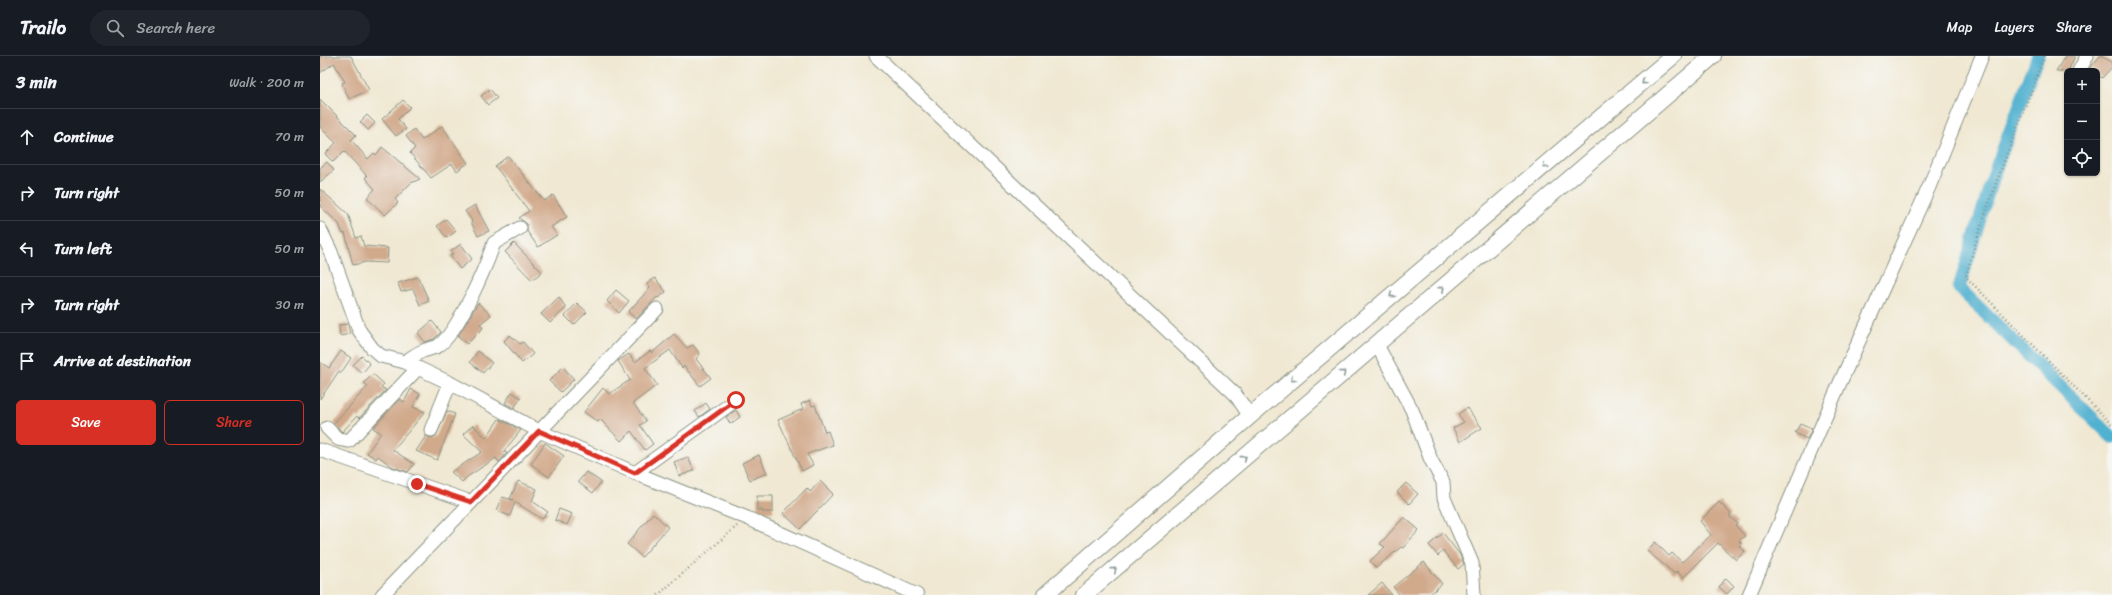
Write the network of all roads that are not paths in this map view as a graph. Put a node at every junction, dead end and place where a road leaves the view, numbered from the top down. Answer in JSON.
{"nodes":[{"id":1,"x":876,"y":56,"type":"edge"},
{"id":2,"x":1673,"y":56,"type":"edge"},
{"id":3,"x":1713,"y":56,"type":"edge"},
{"id":4,"x":1982,"y":56,"type":"edge"},
{"id":5,"x":2087,"y":56,"type":"edge"},
{"id":6,"x":2081,"y":68,"type":"edge"},
{"id":7,"x":520,"y":228,"type":"dead end"},
{"id":8,"x":320,"y":229,"type":"edge"},
{"id":9,"x":656,"y":309,"type":"dead end"},
{"id":10,"x":1376,"y":345,"type":"junction"},
{"id":11,"x":405,"y":362,"type":"junction"},
{"id":12,"x":418,"y":368,"type":"junction"},
{"id":13,"x":450,"y":383,"type":"junction"},
{"id":14,"x":736,"y":400,"type":"dead end"},
{"id":15,"x":1250,"y":416,"type":"junction"},
{"id":16,"x":322,"y":428,"type":"edge"},
{"id":17,"x":431,"y":430,"type":"dead end"},
{"id":18,"x":539,"y":431,"type":"junction"},
{"id":19,"x":320,"y":450,"type":"edge"},
{"id":20,"x":1206,"y":455,"type":"junction"},
{"id":21,"x":635,"y":473,"type":"junction"},
{"id":22,"x":1221,"y":477,"type":"junction"},
{"id":23,"x":471,"y":502,"type":"junction"},
{"id":24,"x":382,"y":595,"type":"edge"},
{"id":25,"x":916,"y":595,"type":"edge"},
{"id":26,"x":1045,"y":595,"type":"edge"},
{"id":27,"x":1084,"y":595,"type":"edge"},
{"id":28,"x":1474,"y":595,"type":"edge"},
{"id":29,"x":1749,"y":595,"type":"edge"}],
"edges":[{"from":1,"to":15,"type":"street"},
{"from":2,"to":15,"type":"main road","one_way":true},
{"from":10,"to":3,"type":"main road","one_way":true},
{"from":4,"to":29,"type":"street"},
{"from":5,"to":6,"type":"street"},
{"from":7,"to":11,"type":"street"},
{"from":8,"to":11,"type":"street"},
{"from":9,"to":18,"type":"street"},
{"from":22,"to":10,"type":"main road","one_way":true},
{"from":10,"to":28,"type":"street"},
{"from":11,"to":12,"type":"street"},
{"from":12,"to":13,"type":"street"},
{"from":12,"to":16,"type":"street"},
{"from":13,"to":17,"type":"street"},
{"from":13,"to":18,"type":"street"},
{"from":14,"to":21,"type":"street"},
{"from":15,"to":20,"type":"main road"},
{"from":18,"to":21,"type":"street"},
{"from":18,"to":23,"type":"street"},
{"from":19,"to":23,"type":"street"},
{"from":20,"to":22,"type":"main road"},
{"from":20,"to":26,"type":"main road"},
{"from":21,"to":25,"type":"street"},
{"from":27,"to":22,"type":"main road","one_way":true},
{"from":23,"to":24,"type":"street"}]}
